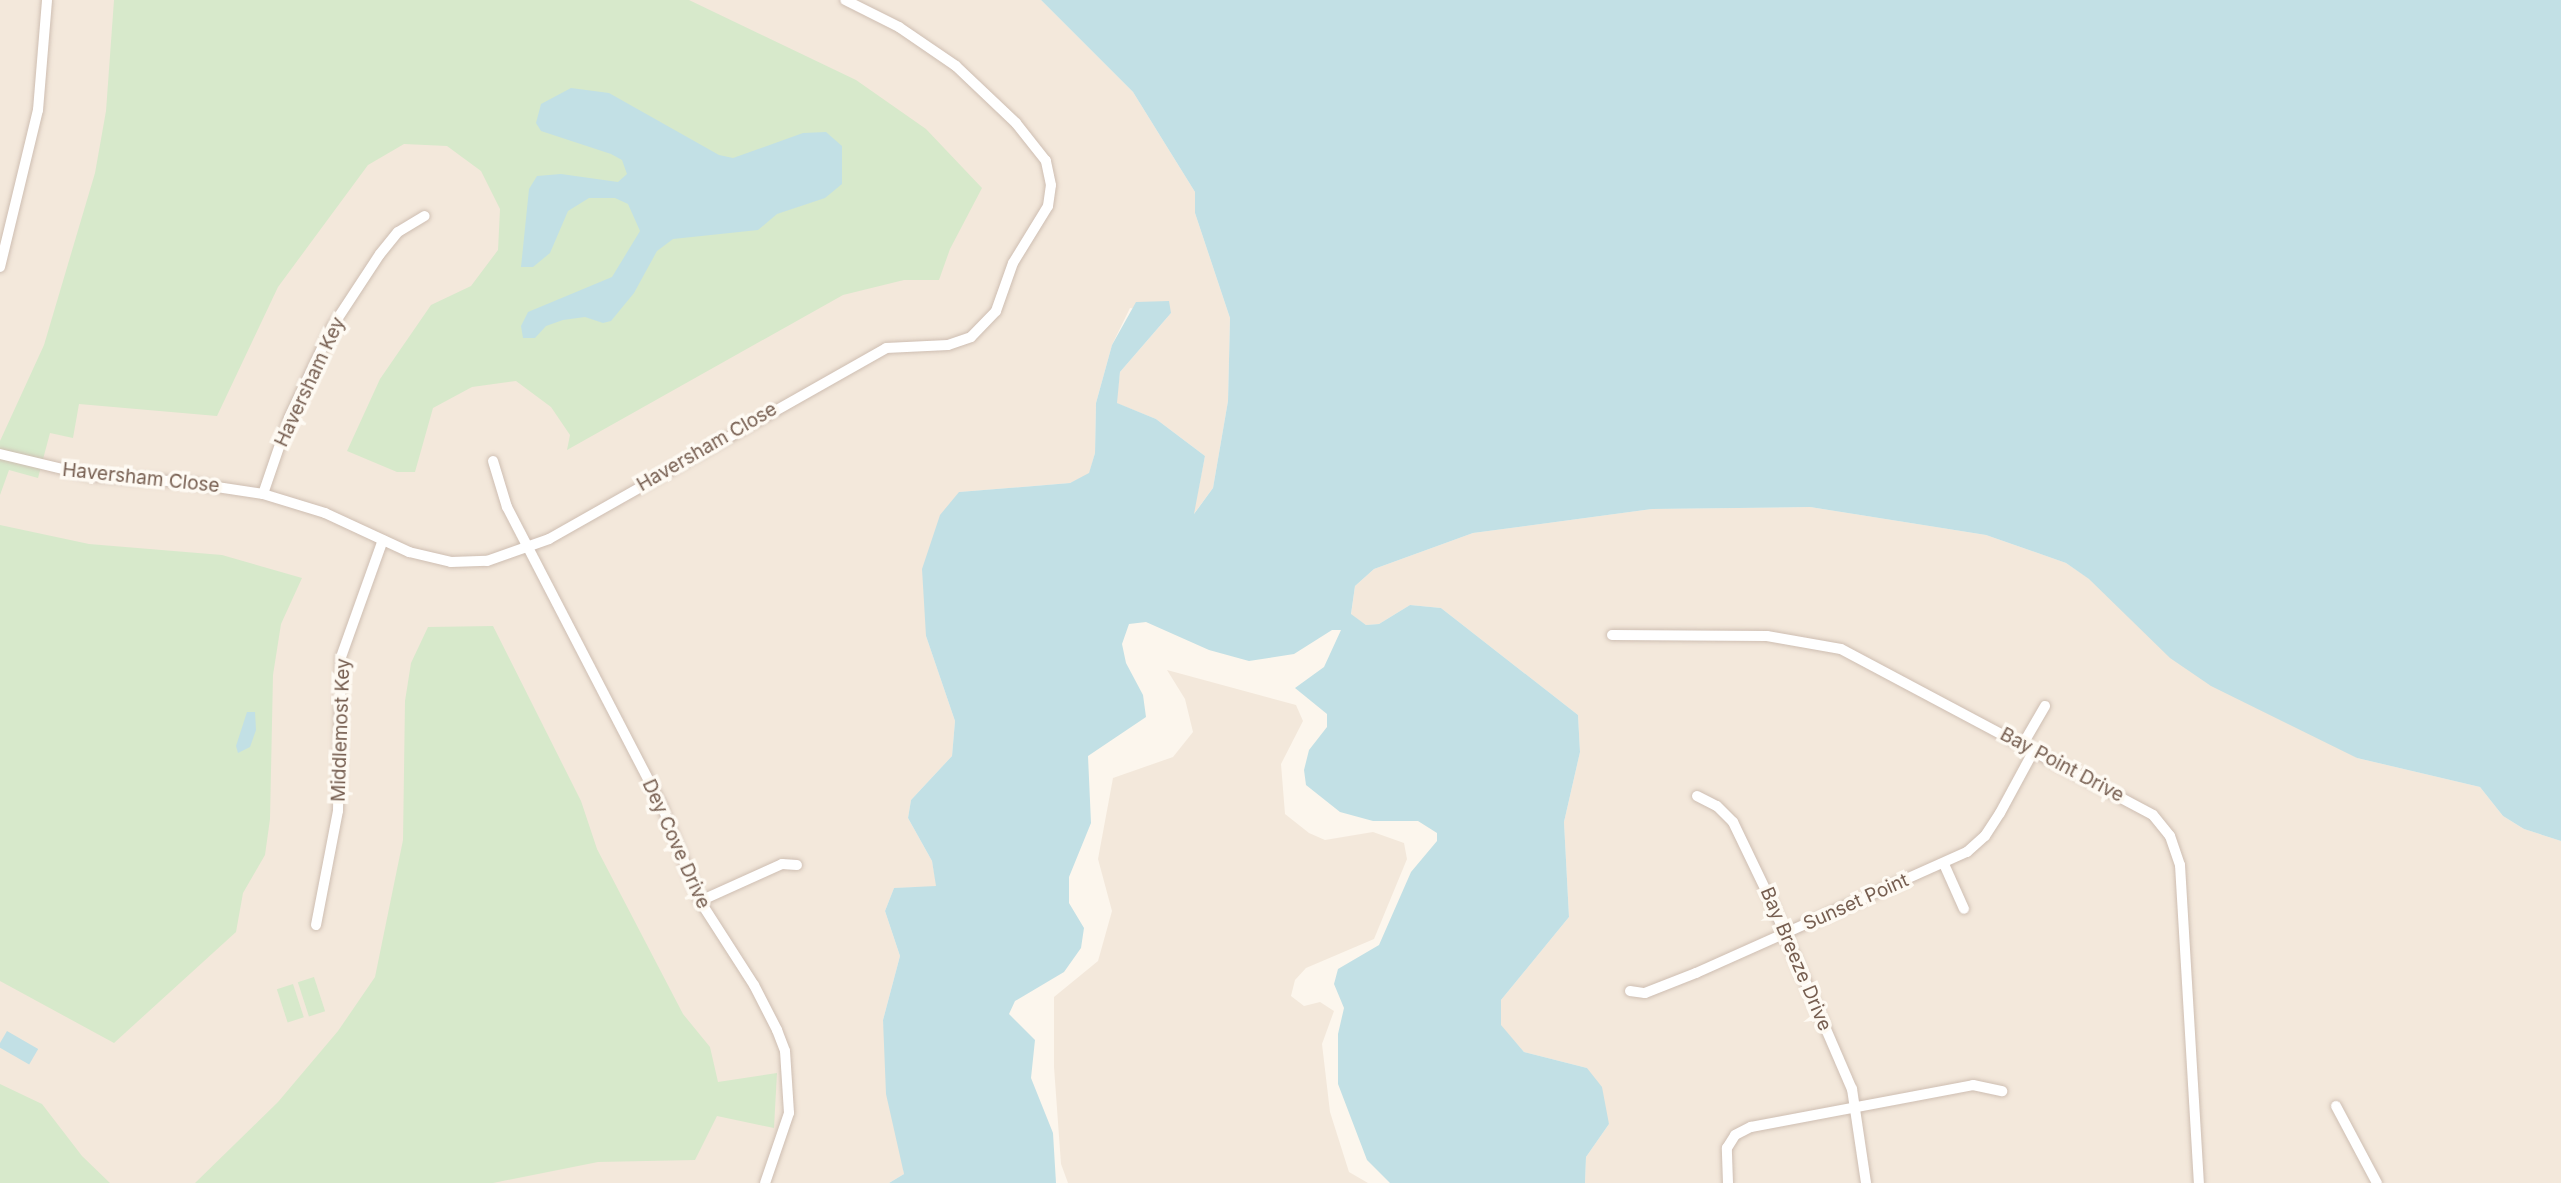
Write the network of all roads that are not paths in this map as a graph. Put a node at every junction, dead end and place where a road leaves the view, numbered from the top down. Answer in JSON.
{"nodes":[{"id":1,"x":47,"y":0,"type":"edge"},
{"id":2,"x":845,"y":0,"type":"edge"},
{"id":3,"x":425,"y":216,"type":"dead end"},
{"id":4,"x":0,"y":267,"type":"edge"},
{"id":5,"x":0,"y":454,"type":"edge"},
{"id":6,"x":493,"y":461,"type":"dead end"},
{"id":7,"x":263,"y":494,"type":"junction"},
{"id":8,"x":383,"y":540,"type":"junction"},
{"id":9,"x":528,"y":550,"type":"junction"},
{"id":10,"x":1612,"y":635,"type":"dead end"},
{"id":11,"x":2045,"y":706,"type":"dead end"},
{"id":12,"x":2023,"y":744,"type":"junction"},
{"id":13,"x":2034,"y":750,"type":"junction"},
{"id":14,"x":1697,"y":796,"type":"dead end"},
{"id":15,"x":1944,"y":864,"type":"junction"},
{"id":16,"x":797,"y":865,"type":"dead end"},
{"id":17,"x":700,"y":901,"type":"junction"},
{"id":18,"x":1964,"y":909,"type":"dead end"},
{"id":19,"x":316,"y":925,"type":"dead end"},
{"id":20,"x":1784,"y":933,"type":"junction"},
{"id":21,"x":1630,"y":992,"type":"dead end"},
{"id":22,"x":2002,"y":1091,"type":"dead end"},
{"id":23,"x":1857,"y":1106,"type":"junction"},
{"id":24,"x":2336,"y":1106,"type":"dead end"},
{"id":25,"x":765,"y":1183,"type":"edge"},
{"id":26,"x":1728,"y":1183,"type":"edge"},
{"id":27,"x":1866,"y":1183,"type":"edge"},
{"id":28,"x":2199,"y":1183,"type":"edge"},
{"id":29,"x":2377,"y":1183,"type":"edge"}],
"edges":[{"from":1,"to":4,"type":"street"},
{"from":2,"to":9,"type":"street","name":"Haversham Close"},
{"from":3,"to":7,"type":"street","name":"Haversham Key"},
{"from":5,"to":7,"type":"street","name":"Haversham Close"},
{"from":6,"to":9,"type":"street","name":"Dey Cove Drive"},
{"from":7,"to":8,"type":"street","name":"Haversham Close"},
{"from":8,"to":9,"type":"street","name":"Haversham Close"},
{"from":8,"to":19,"type":"street","name":"Middlemost Key"},
{"from":9,"to":17,"type":"street","name":"Dey Cove Drive"},
{"from":10,"to":12,"type":"street","name":"Bay Point Drive"},
{"from":11,"to":12,"type":"street"},
{"from":12,"to":13,"type":"street","name":"Bay Point Drive"},
{"from":13,"to":15,"type":"street","name":"Sunset Point"},
{"from":13,"to":28,"type":"street","name":"Bay Point Drive"},
{"from":14,"to":20,"type":"street","name":"Bay Breeze Drive"},
{"from":15,"to":18,"type":"street"},
{"from":15,"to":20,"type":"street","name":"Sunset Point"},
{"from":16,"to":17,"type":"street"},
{"from":17,"to":25,"type":"street","name":"Dey Cove Drive"},
{"from":20,"to":21,"type":"street","name":"Sunset Point"},
{"from":20,"to":23,"type":"street","name":"Bay Breeze Drive"},
{"from":22,"to":23,"type":"street"},
{"from":23,"to":26,"type":"street"},
{"from":23,"to":27,"type":"street","name":"Bay Breeze Drive"},
{"from":24,"to":29,"type":"street"}]}
